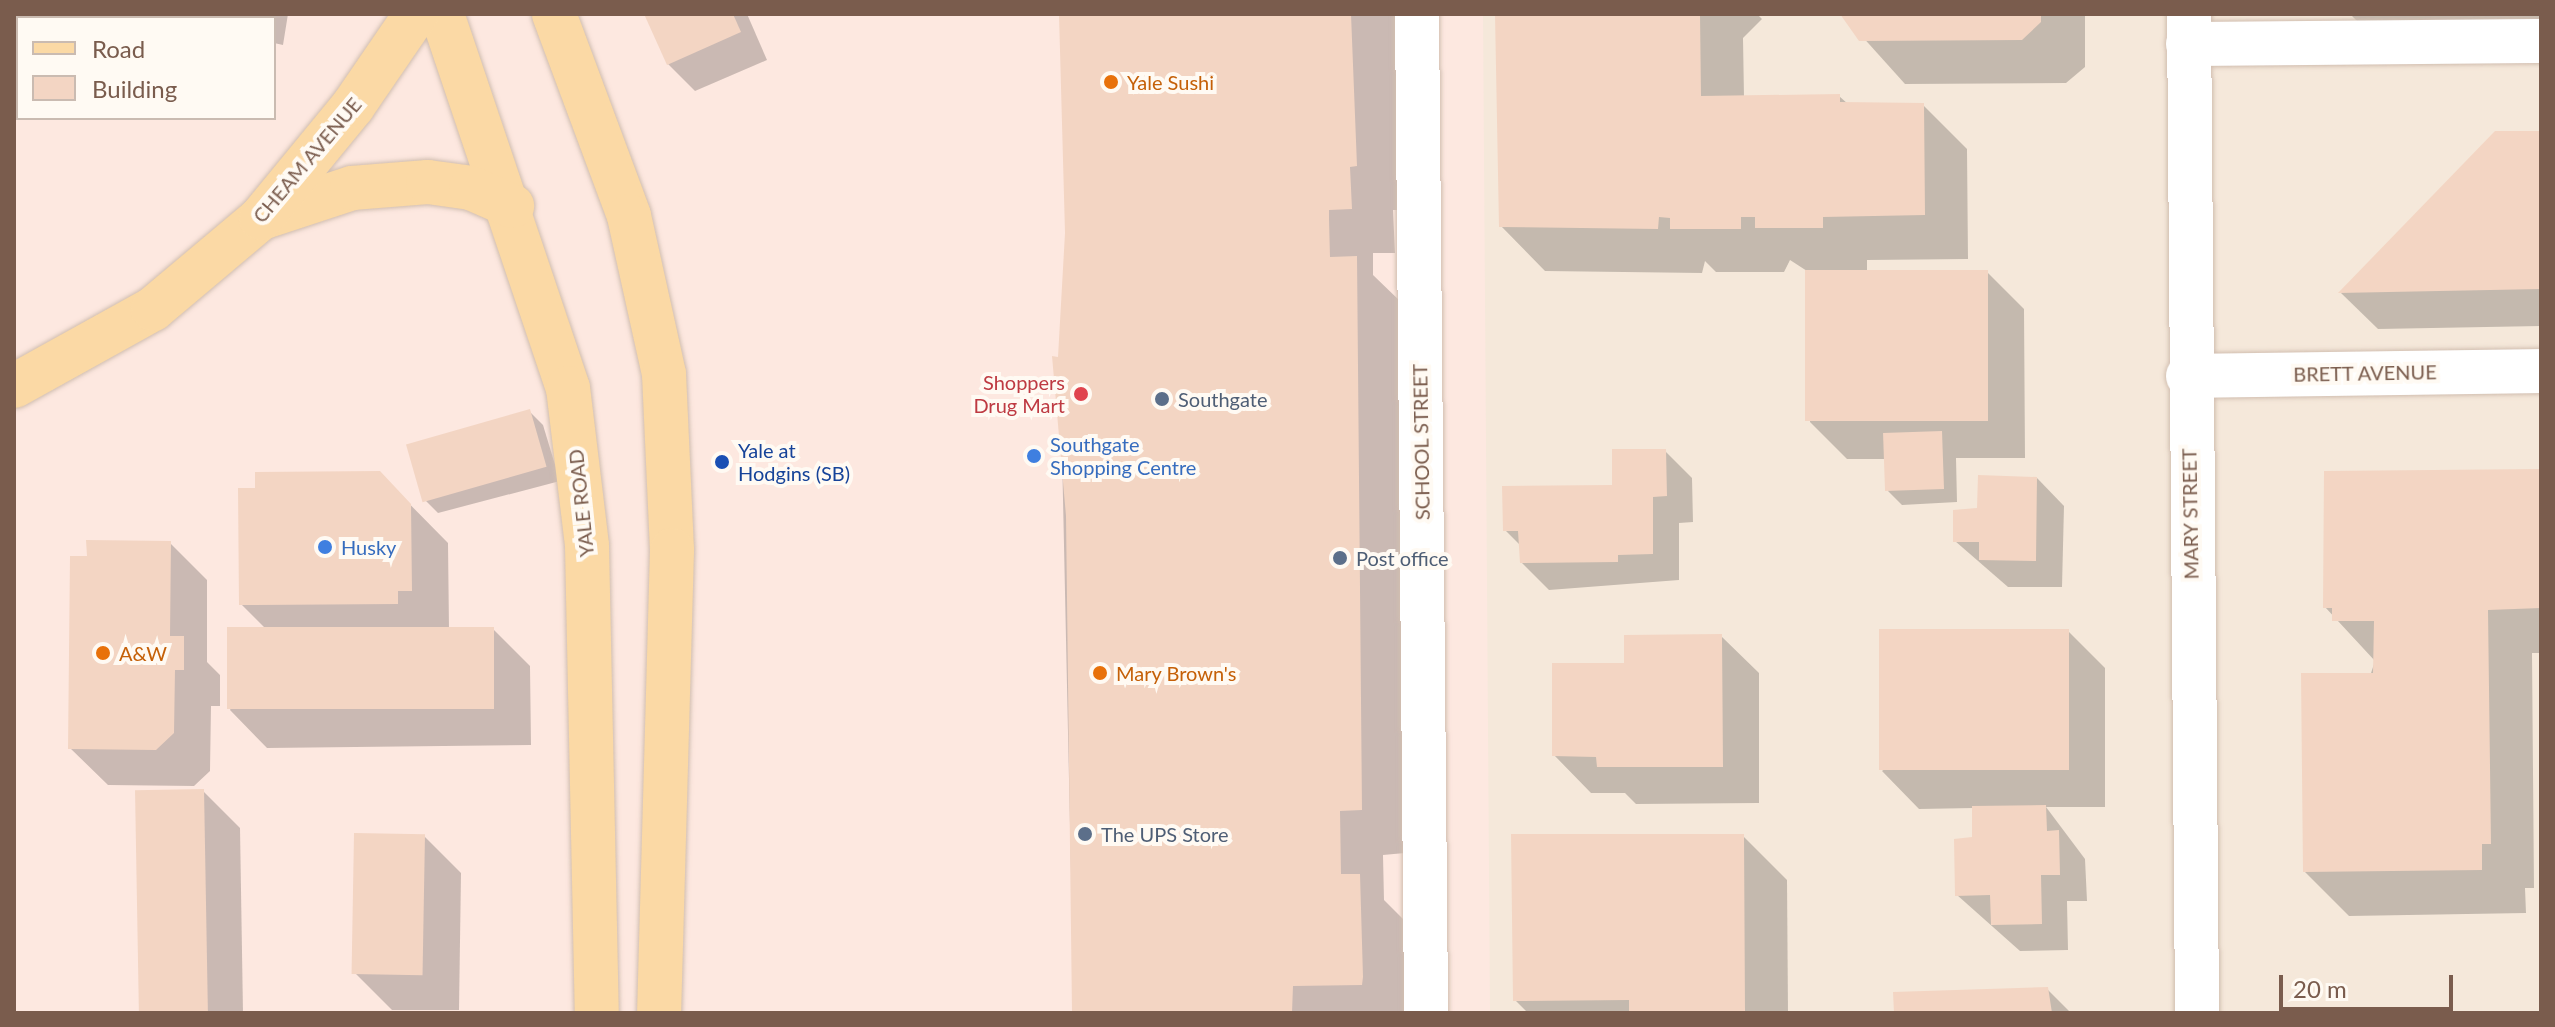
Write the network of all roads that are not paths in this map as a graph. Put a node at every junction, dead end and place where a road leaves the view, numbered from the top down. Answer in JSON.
{"nodes":[{"id":1,"x":416,"y":14,"type":"edge"},
{"id":2,"x":442,"y":14,"type":"edge"},
{"id":3,"x":554,"y":14,"type":"edge"},
{"id":4,"x":1417,"y":14,"type":"edge"},
{"id":5,"x":2188,"y":29,"type":"edge"},
{"id":6,"x":2541,"y":41,"type":"edge"},
{"id":7,"x":512,"y":206,"type":"junction"},
{"id":8,"x":261,"y":218,"type":"junction"},
{"id":9,"x":2541,"y":371,"type":"edge"},
{"id":10,"x":2188,"y":376,"type":"junction"},
{"id":11,"x":14,"y":386,"type":"edge"},
{"id":12,"x":597,"y":1013,"type":"edge"},
{"id":13,"x":659,"y":1013,"type":"edge"},
{"id":14,"x":1426,"y":1013,"type":"edge"},
{"id":15,"x":2197,"y":1013,"type":"edge"}],
"edges":[{"from":1,"to":8,"type":"main road","name":"CHEAM AVENUE"},
{"from":2,"to":7,"type":"main road","name":"YALE ROAD"},
{"from":3,"to":13,"type":"main road"},
{"from":4,"to":14,"type":"street","name":"SCHOOL STREET"},
{"from":5,"to":6,"type":"street"},
{"from":5,"to":10,"type":"street","name":"MARY STREET"},
{"from":7,"to":8,"type":"main road"},
{"from":7,"to":12,"type":"main road","name":"YALE ROAD"},
{"from":8,"to":11,"type":"main road","name":"CHEAM AVENUE"},
{"from":9,"to":10,"type":"street","name":"BRETT AVENUE"},
{"from":10,"to":15,"type":"street","name":"MARY STREET"}]}
